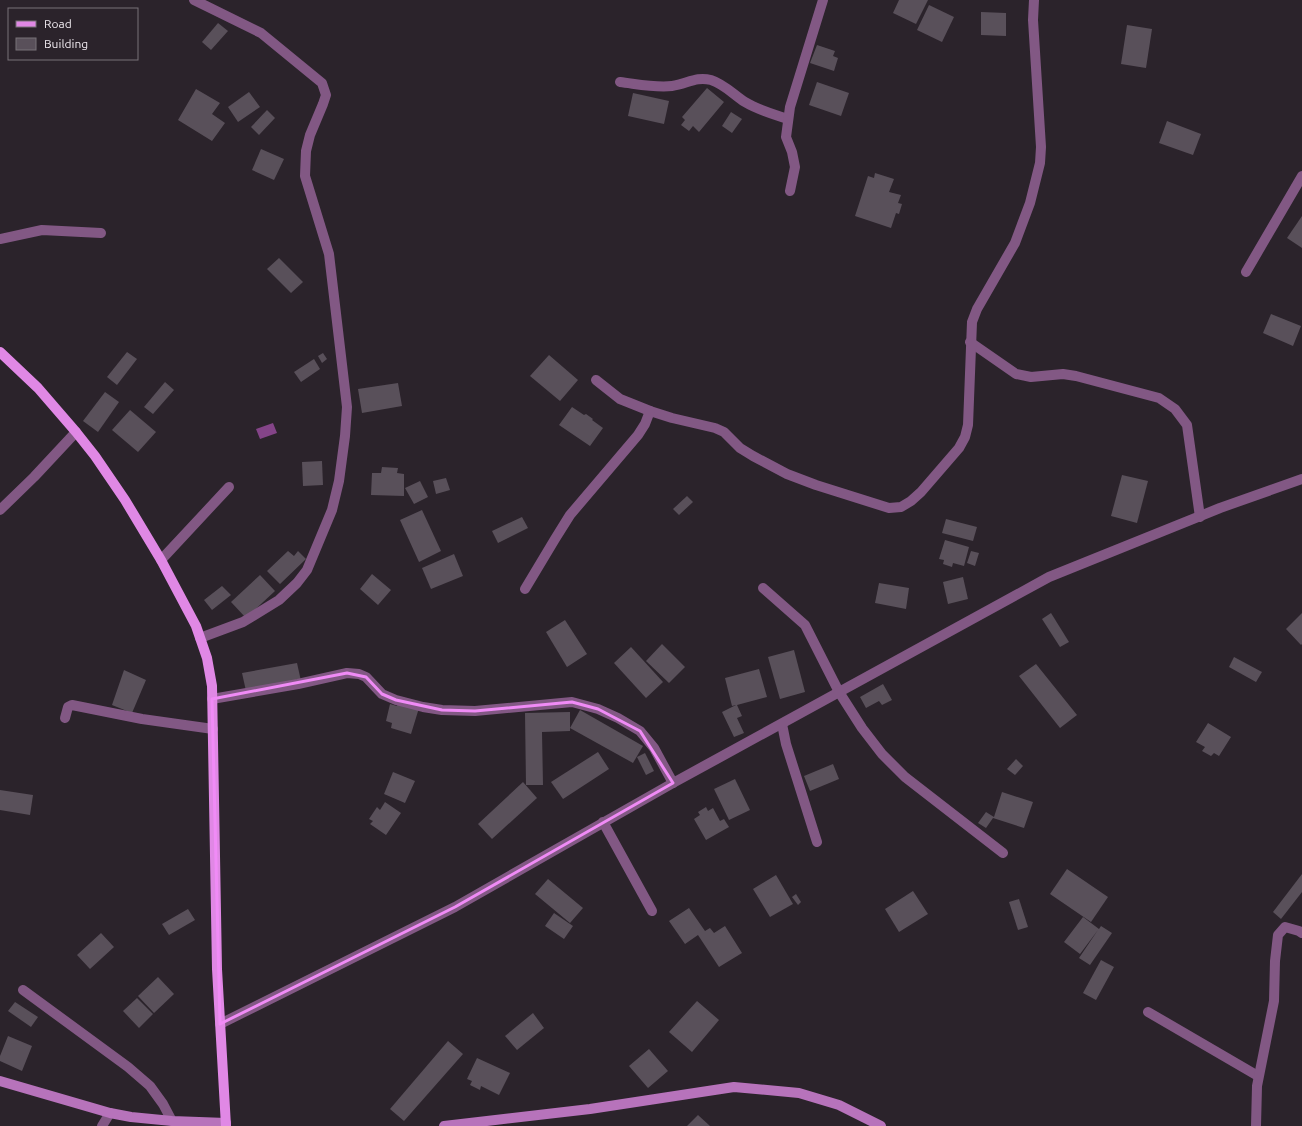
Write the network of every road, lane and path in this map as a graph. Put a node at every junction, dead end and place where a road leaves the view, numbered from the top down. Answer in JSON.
{"nodes":[{"id":1,"x":194,"y":0,"type":"edge"},
{"id":2,"x":823,"y":0,"type":"edge"},
{"id":3,"x":1034,"y":0,"type":"edge"},
{"id":4,"x":620,"y":82,"type":"dead end"},
{"id":5,"x":788,"y":119,"type":"junction"},
{"id":6,"x":1302,"y":176,"type":"edge"},
{"id":7,"x":790,"y":191,"type":"dead end"},
{"id":8,"x":101,"y":233,"type":"dead end"},
{"id":9,"x":0,"y":239,"type":"edge"},
{"id":10,"x":1246,"y":272,"type":"dead end"},
{"id":11,"x":970,"y":342,"type":"junction"},
{"id":12,"x":0,"y":352,"type":"edge"},
{"id":13,"x":596,"y":380,"type":"dead end"},
{"id":14,"x":650,"y":411,"type":"junction"},
{"id":15,"x":76,"y":432,"type":"junction"},
{"id":16,"x":1302,"y":479,"type":"edge"},
{"id":17,"x":229,"y":487,"type":"dead end"},
{"id":18,"x":0,"y":510,"type":"edge"},
{"id":19,"x":1200,"y":517,"type":"junction"},
{"id":20,"x":162,"y":560,"type":"junction"},
{"id":21,"x":763,"y":588,"type":"dead end"},
{"id":22,"x":525,"y":589,"type":"dead end"},
{"id":23,"x":200,"y":638,"type":"junction"},
{"id":24,"x":840,"y":692,"type":"junction"},
{"id":25,"x":212,"y":699,"type":"junction"},
{"id":26,"x":65,"y":718,"type":"dead end"},
{"id":27,"x":782,"y":724,"type":"junction"},
{"id":28,"x":213,"y":729,"type":"junction"},
{"id":29,"x":673,"y":783,"type":"junction"},
{"id":30,"x":603,"y":822,"type":"junction"},
{"id":31,"x":817,"y":842,"type":"dead end"},
{"id":32,"x":1004,"y":853,"type":"dead end"},
{"id":33,"x":652,"y":911,"type":"dead end"},
{"id":34,"x":1302,"y":933,"type":"edge"},
{"id":35,"x":23,"y":990,"type":"dead end"},
{"id":36,"x":1148,"y":1012,"type":"dead end"},
{"id":37,"x":220,"y":1024,"type":"junction"},
{"id":38,"x":1258,"y":1076,"type":"junction"},
{"id":39,"x":0,"y":1081,"type":"edge"},
{"id":40,"x":110,"y":1113,"type":"junction"},
{"id":41,"x":172,"y":1121,"type":"junction"},
{"id":42,"x":226,"y":1125,"type":"edge"},
{"id":43,"x":102,"y":1126,"type":"edge"},
{"id":44,"x":444,"y":1126,"type":"edge"},
{"id":45,"x":881,"y":1126,"type":"edge"},
{"id":46,"x":1256,"y":1126,"type":"edge"}],
"edges":[{"from":1,"to":23,"type":"street"},
{"from":2,"to":5,"type":"street"},
{"from":3,"to":11,"type":"street"},
{"from":4,"to":5,"type":"street"},
{"from":5,"to":7,"type":"street"},
{"from":6,"to":10,"type":"street"},
{"from":8,"to":9,"type":"street"},
{"from":11,"to":14,"type":"street"},
{"from":11,"to":19,"type":"street"},
{"from":12,"to":15,"type":"main road"},
{"from":13,"to":14,"type":"street"},
{"from":14,"to":22,"type":"street"},
{"from":15,"to":18,"type":"street"},
{"from":15,"to":20,"type":"main road"},
{"from":16,"to":19,"type":"street"},
{"from":17,"to":20,"type":"street"},
{"from":19,"to":24,"type":"street"},
{"from":20,"to":23,"type":"main road"},
{"from":21,"to":24,"type":"street"},
{"from":23,"to":25,"type":"main road"},
{"from":24,"to":27,"type":"street"},
{"from":24,"to":32,"type":"street"},
{"from":25,"to":28,"type":"main road"},
{"from":25,"to":29,"type":"street"},
{"from":26,"to":28,"type":"street"},
{"from":27,"to":29,"type":"street"},
{"from":27,"to":31,"type":"street"},
{"from":28,"to":37,"type":"main road"},
{"from":29,"to":30,"type":"street"},
{"from":30,"to":33,"type":"street"},
{"from":30,"to":37,"type":"street"},
{"from":34,"to":38,"type":"street"},
{"from":35,"to":41,"type":"street"},
{"from":36,"to":38,"type":"street"},
{"from":37,"to":42,"type":"main road"},
{"from":38,"to":46,"type":"street"},
{"from":39,"to":40,"type":"main road"},
{"from":40,"to":41,"type":"main road"},
{"from":40,"to":43,"type":"street"},
{"from":41,"to":42,"type":"main road"},
{"from":44,"to":45,"type":"main road"}]}
